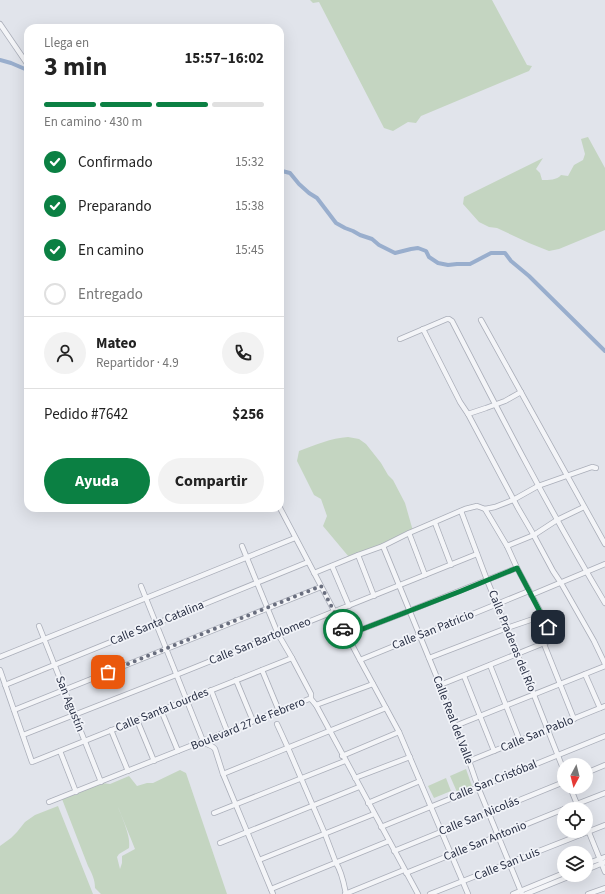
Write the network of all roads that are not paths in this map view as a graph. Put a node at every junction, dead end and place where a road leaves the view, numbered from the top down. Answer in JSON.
{"nodes":[{"id":1,"x":0,"y":24,"type":"edge"},
{"id":2,"x":24,"y":59,"type":"edge"},
{"id":3,"x":481,"y":320,"type":"dead end"},
{"id":4,"x":423,"y":329,"type":"junction"},
{"id":5,"x":400,"y":339,"type":"dead end"},
{"id":6,"x":521,"y":392,"type":"junction"},
{"id":7,"x":495,"y":404,"type":"junction"},
{"id":8,"x":468,"y":414,"type":"junction"},
{"id":9,"x":596,"y":468,"type":"dead end"},
{"id":10,"x":568,"y":475,"type":"junction"},
{"id":11,"x":538,"y":486,"type":"junction"},
{"id":12,"x":513,"y":500,"type":"junction"},
{"id":13,"x":584,"y":507,"type":"junction"},
{"id":14,"x":486,"y":509,"type":"junction"},
{"id":15,"x":461,"y":511,"type":"junction"},
{"id":16,"x":282,"y":512,"type":"edge"},
{"id":17,"x":557,"y":520,"type":"junction"},
{"id":18,"x":435,"y":522,"type":"junction"},
{"id":19,"x":408,"y":533,"type":"junction"},
{"id":20,"x":534,"y":535,"type":"junction"},
{"id":21,"x":296,"y":538,"type":"junction"},
{"id":22,"x":605,"y":544,"type":"edge"},
{"id":23,"x":242,"y":546,"type":"dead end"},
{"id":24,"x":383,"y":546,"type":"junction"},
{"id":25,"x":507,"y":546,"type":"junction"},
{"id":26,"x":477,"y":554,"type":"junction"},
{"id":27,"x":358,"y":555,"type":"junction"},
{"id":28,"x":247,"y":557,"type":"junction"},
{"id":29,"x":308,"y":562,"type":"junction"},
{"id":30,"x":605,"y":564,"type":"edge"},
{"id":31,"x":451,"y":565,"type":"junction"},
{"id":32,"x":332,"y":566,"type":"junction"},
{"id":33,"x":517,"y":568,"type":"junction"},
{"id":34,"x":586,"y":572,"type":"junction"},
{"id":35,"x":314,"y":573,"type":"junction"},
{"id":36,"x":425,"y":575,"type":"junction"},
{"id":37,"x":487,"y":580,"type":"junction"},
{"id":38,"x":256,"y":583,"type":"junction"},
{"id":39,"x":561,"y":583,"type":"junction"},
{"id":40,"x":141,"y":586,"type":"dead end"},
{"id":41,"x":321,"y":586,"type":"junction"},
{"id":42,"x":399,"y":586,"type":"junction"},
{"id":43,"x":530,"y":593,"type":"junction"},
{"id":44,"x":374,"y":596,"type":"junction"},
{"id":45,"x":146,"y":599,"type":"junction"},
{"id":46,"x":605,"y":603,"type":"edge"},
{"id":47,"x":497,"y":604,"type":"junction"},
{"id":48,"x":349,"y":606,"type":"junction"},
{"id":49,"x":267,"y":608,"type":"junction"},
{"id":50,"x":334,"y":611,"type":"junction"},
{"id":51,"x":409,"y":611,"type":"junction"},
{"id":52,"x":542,"y":616,"type":"junction"},
{"id":53,"x":156,"y":624,"type":"junction"},
{"id":54,"x":39,"y":626,"type":"dead end"},
{"id":55,"x":507,"y":628,"type":"junction"},
{"id":56,"x":278,"y":634,"type":"junction"},
{"id":57,"x":347,"y":635,"type":"junction"},
{"id":58,"x":420,"y":636,"type":"junction"},
{"id":59,"x":44,"y":639,"type":"junction"},
{"id":60,"x":544,"y":644,"type":"junction"},
{"id":61,"x":166,"y":649,"type":"junction"},
{"id":62,"x":517,"y":654,"type":"junction"},
{"id":63,"x":0,"y":657,"type":"edge"},
{"id":64,"x":292,"y":658,"type":"junction"},
{"id":65,"x":428,"y":658,"type":"junction"},
{"id":66,"x":360,"y":660,"type":"junction"},
{"id":67,"x":55,"y":665,"type":"junction"},
{"id":68,"x":490,"y":665,"type":"junction"},
{"id":69,"x":605,"y":665,"type":"edge"},
{"id":70,"x":0,"y":670,"type":"edge"},
{"id":71,"x":262,"y":670,"type":"junction"},
{"id":72,"x":585,"y":674,"type":"junction"},
{"id":73,"x":176,"y":675,"type":"junction"},
{"id":74,"x":464,"y":676,"type":"junction"},
{"id":75,"x":236,"y":680,"type":"junction"},
{"id":76,"x":373,"y":684,"type":"junction"},
{"id":77,"x":561,"y":684,"type":"junction"},
{"id":78,"x":5,"y":685,"type":"junction"},
{"id":79,"x":440,"y":685,"type":"junction"},
{"id":80,"x":65,"y":689,"type":"junction"},
{"id":81,"x":211,"y":690,"type":"junction"},
{"id":82,"x":534,"y":695,"type":"junction"},
{"id":83,"x":310,"y":699,"type":"junction"},
{"id":84,"x":186,"y":700,"type":"junction"},
{"id":85,"x":316,"y":706,"type":"junction"},
{"id":86,"x":506,"y":706,"type":"junction"},
{"id":87,"x":605,"y":706,"type":"edge"},
{"id":88,"x":386,"y":708,"type":"junction"},
{"id":89,"x":600,"y":708,"type":"junction"},
{"id":90,"x":14,"y":710,"type":"junction"},
{"id":91,"x":161,"y":710,"type":"junction"},
{"id":92,"x":279,"y":711,"type":"junction"},
{"id":93,"x":75,"y":714,"type":"junction"},
{"id":94,"x":480,"y":716,"type":"junction"},
{"id":95,"x":574,"y":719,"type":"junction"},
{"id":96,"x":137,"y":720,"type":"junction"},
{"id":97,"x":254,"y":721,"type":"junction"},
{"id":98,"x":277,"y":724,"type":"dead end"},
{"id":99,"x":455,"y":726,"type":"junction"},
{"id":100,"x":111,"y":730,"type":"junction"},
{"id":101,"x":547,"y":730,"type":"junction"},
{"id":102,"x":227,"y":731,"type":"junction"},
{"id":103,"x":329,"y":731,"type":"junction"},
{"id":104,"x":399,"y":732,"type":"junction"},
{"id":105,"x":23,"y":735,"type":"junction"},
{"id":106,"x":605,"y":736,"type":"edge"},
{"id":107,"x":85,"y":741,"type":"junction"},
{"id":108,"x":203,"y":741,"type":"junction"},
{"id":109,"x":520,"y":741,"type":"junction"},
{"id":110,"x":288,"y":748,"type":"junction"},
{"id":111,"x":60,"y":751,"type":"junction"},
{"id":112,"x":178,"y":751,"type":"junction"},
{"id":113,"x":494,"y":751,"type":"junction"},
{"id":114,"x":558,"y":755,"type":"junction"},
{"id":115,"x":342,"y":756,"type":"junction"},
{"id":116,"x":410,"y":757,"type":"junction"},
{"id":117,"x":559,"y":758,"type":"edge"},
{"id":118,"x":154,"y":761,"type":"junction"},
{"id":119,"x":345,"y":761,"type":"junction"},
{"id":120,"x":469,"y":761,"type":"junction"},
{"id":121,"x":605,"y":765,"type":"edge"},
{"id":122,"x":593,"y":770,"type":"edge"},
{"id":123,"x":128,"y":771,"type":"junction"},
{"id":124,"x":223,"y":774,"type":"junction"},
{"id":125,"x":301,"y":778,"type":"junction"},
{"id":126,"x":354,"y":778,"type":"junction"},
{"id":127,"x":420,"y":781,"type":"junction"},
{"id":128,"x":101,"y":782,"type":"junction"},
{"id":129,"x":557,"y":785,"type":"edge"},
{"id":130,"x":360,"y":787,"type":"junction"},
{"id":131,"x":478,"y":787,"type":"junction"},
{"id":132,"x":76,"y":792,"type":"junction"},
{"id":133,"x":605,"y":792,"type":"edge"},
{"id":134,"x":50,"y":802,"type":"dead end"},
{"id":135,"x":582,"y":802,"type":"edge"},
{"id":136,"x":368,"y":803,"type":"junction"},
{"id":137,"x":236,"y":804,"type":"junction"},
{"id":138,"x":431,"y":806,"type":"junction"},
{"id":139,"x":312,"y":807,"type":"junction"},
{"id":140,"x":489,"y":812,"type":"junction"},
{"id":141,"x":557,"y":812,"type":"edge"},
{"id":142,"x":214,"y":813,"type":"dead end"},
{"id":143,"x":374,"y":814,"type":"junction"},
{"id":144,"x":605,"y":825,"type":"edge"},
{"id":145,"x":381,"y":827,"type":"junction"},
{"id":146,"x":593,"y":830,"type":"edge"},
{"id":147,"x":442,"y":831,"type":"junction"},
{"id":148,"x":248,"y":832,"type":"junction"},
{"id":149,"x":325,"y":834,"type":"junction"},
{"id":150,"x":498,"y":836,"type":"junction"},
{"id":151,"x":572,"y":838,"type":"edge"},
{"id":152,"x":592,"y":838,"type":"edge"},
{"id":153,"x":389,"y":841,"type":"junction"},
{"id":154,"x":220,"y":843,"type":"dead end"},
{"id":155,"x":394,"y":850,"type":"junction"},
{"id":156,"x":452,"y":855,"type":"junction"},
{"id":157,"x":605,"y":857,"type":"edge"},
{"id":158,"x":258,"y":860,"type":"junction"},
{"id":159,"x":602,"y":862,"type":"edge"},
{"id":160,"x":336,"y":863,"type":"junction"},
{"id":161,"x":509,"y":863,"type":"junction"},
{"id":162,"x":593,"y":866,"type":"edge"},
{"id":163,"x":405,"y":871,"type":"junction"},
{"id":164,"x":605,"y":872,"type":"edge"},
{"id":165,"x":557,"y":876,"type":"edge"},
{"id":166,"x":557,"y":881,"type":"edge"},
{"id":167,"x":463,"y":882,"type":"junction"},
{"id":168,"x":605,"y":888,"type":"edge"},
{"id":169,"x":272,"y":892,"type":"edge"},
{"id":170,"x":522,"y":892,"type":"edge"},
{"id":171,"x":345,"y":894,"type":"edge"},
{"id":172,"x":418,"y":894,"type":"edge"},
{"id":173,"x":430,"y":894,"type":"edge"},
{"id":174,"x":468,"y":894,"type":"edge"},
{"id":175,"x":513,"y":894,"type":"edge"},
{"id":176,"x":526,"y":894,"type":"edge"},
{"id":177,"x":588,"y":894,"type":"edge"}],
"edges":[{"from":1,"to":2,"type":"street"},
{"from":3,"to":6,"type":"street"},
{"from":4,"to":5,"type":"street"},
{"from":4,"to":7,"type":"street"},
{"from":4,"to":8,"type":"street"},
{"from":6,"to":7,"type":"street"},
{"from":6,"to":10,"type":"street"},
{"from":7,"to":8,"type":"street"},
{"from":7,"to":11,"type":"street"},
{"from":8,"to":12,"type":"street"},
{"from":9,"to":10,"type":"street"},
{"from":10,"to":11,"type":"street"},
{"from":10,"to":13,"type":"street"},
{"from":11,"to":12,"type":"street"},
{"from":11,"to":17,"type":"street"},
{"from":12,"to":14,"type":"street"},
{"from":12,"to":20,"type":"street"},
{"from":13,"to":17,"type":"street"},
{"from":13,"to":22,"type":"street"},
{"from":14,"to":15,"type":"street"},
{"from":14,"to":25,"type":"street"},
{"from":15,"to":18,"type":"street"},
{"from":15,"to":26,"type":"street","name":"Calle Praderas del Río"},
{"from":16,"to":21,"type":"street"},
{"from":17,"to":20,"type":"street"},
{"from":17,"to":34,"type":"street"},
{"from":18,"to":19,"type":"street"},
{"from":18,"to":31,"type":"street"},
{"from":19,"to":24,"type":"street"},
{"from":19,"to":36,"type":"street"},
{"from":20,"to":25,"type":"street"},
{"from":20,"to":39,"type":"street"},
{"from":21,"to":28,"type":"street"},
{"from":21,"to":29,"type":"street"},
{"from":23,"to":28,"type":"street"},
{"from":24,"to":27,"type":"street"},
{"from":24,"to":42,"type":"street","name":"Calle Real del Valle"},
{"from":25,"to":33,"type":"street"},
{"from":26,"to":31,"type":"street","name":"Calle San Bartolomeo"},
{"from":26,"to":37,"type":"street","name":"Calle Praderas del Río"},
{"from":27,"to":32,"type":"street"},
{"from":27,"to":44,"type":"street"},
{"from":28,"to":38,"type":"street"},
{"from":28,"to":45,"type":"street"},
{"from":29,"to":35,"type":"street"},
{"from":29,"to":38,"type":"street","name":"Calle Santa Catalina"},
{"from":30,"to":34,"type":"street","name":"Calle San Patricio"},
{"from":31,"to":36,"type":"street","name":"Calle San Bartolomeo"},
{"from":32,"to":35,"type":"street"},
{"from":32,"to":48,"type":"street"},
{"from":33,"to":37,"type":"street"},
{"from":33,"to":43,"type":"street"},
{"from":34,"to":39,"type":"street","name":"Calle San Patricio"},
{"from":34,"to":46,"type":"street"},
{"from":35,"to":41,"type":"street"},
{"from":36,"to":42,"type":"street","name":"Calle San Bartolomeo"},
{"from":37,"to":47,"type":"street","name":"Calle Praderas del Río"},
{"from":37,"to":51,"type":"street"},
{"from":38,"to":49,"type":"street"},
{"from":38,"to":53,"type":"street","name":"Calle Santa Catalina"},
{"from":39,"to":43,"type":"street","name":"Calle San Patricio"},
{"from":39,"to":69,"type":"street"},
{"from":40,"to":45,"type":"street"},
{"from":41,"to":49,"type":"street"},
{"from":41,"to":50,"type":"street"},
{"from":42,"to":44,"type":"street","name":"Calle San Bartolomeo"},
{"from":42,"to":51,"type":"street","name":"Calle Real del Valle"},
{"from":43,"to":47,"type":"street","name":"Calle San Patricio"},
{"from":43,"to":52,"type":"street"},
{"from":44,"to":48,"type":"street","name":"Calle San Bartolomeo"},
{"from":45,"to":53,"type":"street"},
{"from":45,"to":59,"type":"street"},
{"from":47,"to":55,"type":"street","name":"Calle Praderas del Río"},
{"from":47,"to":58,"type":"street","name":"Calle San Patricio"},
{"from":48,"to":50,"type":"street","name":"Calle San Bartolomeo"},
{"from":49,"to":56,"type":"street"},
{"from":49,"to":61,"type":"street"},
{"from":50,"to":56,"type":"street","name":"Calle San Bartolomeo"},
{"from":50,"to":57,"type":"street"},
{"from":51,"to":57,"type":"street"},
{"from":51,"to":58,"type":"street","name":"Calle Real del Valle"},
{"from":52,"to":55,"type":"street"},
{"from":52,"to":60,"type":"street"},
{"from":53,"to":61,"type":"street"},
{"from":53,"to":67,"type":"street","name":"Calle Santa Catalina"},
{"from":54,"to":59,"type":"street","name":"San Agustín"},
{"from":55,"to":62,"type":"street","name":"Calle Praderas del Río"},
{"from":55,"to":65,"type":"street"},
{"from":56,"to":64,"type":"street"},
{"from":56,"to":73,"type":"street","name":"Calle San Bartolomeo"},
{"from":57,"to":66,"type":"street"},
{"from":58,"to":65,"type":"street","name":"Calle Real del Valle"},
{"from":58,"to":66,"type":"street","name":"Calle San Patricio"},
{"from":59,"to":63,"type":"street"},
{"from":59,"to":67,"type":"street","name":"San Agustín"},
{"from":60,"to":62,"type":"street"},
{"from":60,"to":77,"type":"street"},
{"from":61,"to":73,"type":"street"},
{"from":61,"to":80,"type":"street"},
{"from":62,"to":68,"type":"street"},
{"from":62,"to":82,"type":"street","name":"Calle Praderas del Río"},
{"from":64,"to":71,"type":"street","name":"Calle Santa Lourdes"},
{"from":64,"to":83,"type":"street"},
{"from":65,"to":79,"type":"street","name":"Calle Real del Valle"},
{"from":66,"to":76,"type":"street"},
{"from":67,"to":78,"type":"street","name":"Calle Santa Catalina"},
{"from":67,"to":80,"type":"street","name":"San Agustín"},
{"from":68,"to":74,"type":"street"},
{"from":68,"to":86,"type":"street"},
{"from":69,"to":72,"type":"street"},
{"from":70,"to":78,"type":"street"},
{"from":71,"to":75,"type":"street","name":"Calle Santa Lourdes"},
{"from":71,"to":92,"type":"street"},
{"from":72,"to":77,"type":"street"},
{"from":72,"to":89,"type":"street"},
{"from":73,"to":84,"type":"street"},
{"from":73,"to":93,"type":"street","name":"Calle San Bartolomeo"},
{"from":74,"to":79,"type":"street"},
{"from":74,"to":94,"type":"street"},
{"from":75,"to":81,"type":"street","name":"Calle Santa Lourdes"},
{"from":75,"to":97,"type":"street"},
{"from":76,"to":85,"type":"street"},
{"from":76,"to":88,"type":"street"},
{"from":77,"to":82,"type":"street"},
{"from":77,"to":95,"type":"street"},
{"from":78,"to":90,"type":"street"},
{"from":79,"to":99,"type":"street","name":"Calle Real del Valle"},
{"from":80,"to":90,"type":"street"},
{"from":80,"to":93,"type":"street","name":"San Agustín"},
{"from":81,"to":84,"type":"street","name":"Calle Santa Lourdes"},
{"from":81,"to":102,"type":"street"},
{"from":82,"to":86,"type":"street"},
{"from":82,"to":101,"type":"street","name":"Calle Praderas del Río"},
{"from":83,"to":85,"type":"street"},
{"from":83,"to":92,"type":"street","name":"Boulevard 27 de Febrero"},
{"from":84,"to":91,"type":"street","name":"Calle Santa Lourdes"},
{"from":84,"to":108,"type":"street"},
{"from":85,"to":103,"type":"street"},
{"from":86,"to":94,"type":"street"},
{"from":86,"to":109,"type":"street"},
{"from":87,"to":89,"type":"street","name":"Calle San Pablo"},
{"from":88,"to":103,"type":"street"},
{"from":88,"to":104,"type":"street"},
{"from":89,"to":95,"type":"street","name":"Calle San Pablo"},
{"from":90,"to":105,"type":"street"},
{"from":91,"to":96,"type":"street","name":"Calle Santa Lourdes"},
{"from":91,"to":112,"type":"street"},
{"from":92,"to":97,"type":"street","name":"Boulevard 27 de Febrero"},
{"from":93,"to":105,"type":"street","name":"Calle San Bartolomeo"},
{"from":93,"to":107,"type":"street","name":"San Agustín"},
{"from":94,"to":99,"type":"street"},
{"from":94,"to":113,"type":"street"},
{"from":95,"to":101,"type":"street","name":"Calle San Pablo"},
{"from":96,"to":100,"type":"street","name":"Calle Santa Lourdes"},
{"from":96,"to":118,"type":"street"},
{"from":97,"to":102,"type":"street","name":"Boulevard 27 de Febrero"},
{"from":98,"to":110,"type":"street"},
{"from":99,"to":120,"type":"street","name":"Calle Real del Valle"},
{"from":100,"to":107,"type":"street","name":"Calle Santa Lourdes"},
{"from":100,"to":123,"type":"street"},
{"from":101,"to":109,"type":"street","name":"Calle San Pablo"},
{"from":101,"to":114,"type":"street","name":"Calle Praderas del Río"},
{"from":102,"to":108,"type":"street","name":"Boulevard 27 de Febrero"},
{"from":103,"to":110,"type":"street"},
{"from":103,"to":115,"type":"street"},
{"from":104,"to":115,"type":"street"},
{"from":104,"to":116,"type":"street"},
{"from":105,"to":111,"type":"street","name":"Calle Santa Lourdes"},
{"from":106,"to":114,"type":"street","name":"Calle San Cristóbal"},
{"from":107,"to":111,"type":"street","name":"Calle Santa Lourdes"},
{"from":107,"to":128,"type":"street","name":"San Agustín"},
{"from":108,"to":112,"type":"street","name":"Boulevard 27 de Febrero"},
{"from":108,"to":124,"type":"street"},
{"from":109,"to":113,"type":"street","name":"Calle San Pablo"},
{"from":110,"to":124,"type":"street"},
{"from":110,"to":125,"type":"street"},
{"from":111,"to":132,"type":"street"},
{"from":112,"to":118,"type":"street","name":"Boulevard 27 de Febrero"},
{"from":113,"to":120,"type":"street","name":"Calle San Pablo"},
{"from":114,"to":117,"type":"street","name":"Calle Praderas del Río"},
{"from":114,"to":131,"type":"street","name":"Calle San Cristóbal"},
{"from":115,"to":119,"type":"street"},
{"from":116,"to":126,"type":"street"},
{"from":116,"to":127,"type":"street"},
{"from":118,"to":123,"type":"street","name":"Boulevard 27 de Febrero"},
{"from":119,"to":125,"type":"street"},
{"from":119,"to":126,"type":"street"},
{"from":120,"to":131,"type":"street","name":"Calle Real del Valle"},
{"from":121,"to":122,"type":"street"},
{"from":123,"to":128,"type":"street","name":"Boulevard 27 de Febrero"},
{"from":124,"to":137,"type":"street"},
{"from":125,"to":137,"type":"street"},
{"from":125,"to":139,"type":"street"},
{"from":126,"to":130,"type":"street"},
{"from":127,"to":136,"type":"street"},
{"from":127,"to":138,"type":"street"},
{"from":128,"to":132,"type":"street","name":"Boulevard 27 de Febrero"},
{"from":129,"to":140,"type":"street","name":"Calle San Nicolás"},
{"from":130,"to":136,"type":"street"},
{"from":130,"to":139,"type":"street"},
{"from":131,"to":138,"type":"street","name":"Calle San Cristóbal"},
{"from":131,"to":140,"type":"street","name":"Calle Real del Valle"},
{"from":132,"to":134,"type":"street","name":"Boulevard 27 de Febrero"},
{"from":133,"to":135,"type":"street","name":"Calle San Antonio"},
{"from":136,"to":143,"type":"street"},
{"from":137,"to":142,"type":"street"},
{"from":137,"to":148,"type":"street"},
{"from":138,"to":145,"type":"street","name":"Calle San Cristóbal"},
{"from":138,"to":147,"type":"street"},
{"from":139,"to":148,"type":"street"},
{"from":139,"to":149,"type":"street"},
{"from":140,"to":147,"type":"street","name":"Calle San Nicolás"},
{"from":140,"to":150,"type":"street","name":"Calle Real del Valle"},
{"from":141,"to":150,"type":"street","name":"Calle San Antonio"},
{"from":143,"to":145,"type":"street"},
{"from":143,"to":149,"type":"street"},
{"from":144,"to":146,"type":"street","name":"Calle San Luis"},
{"from":145,"to":153,"type":"street"},
{"from":147,"to":155,"type":"street","name":"Calle San Nicolás"},
{"from":147,"to":156,"type":"street"},
{"from":148,"to":154,"type":"street"},
{"from":148,"to":158,"type":"street"},
{"from":149,"to":158,"type":"street"},
{"from":149,"to":160,"type":"street"},
{"from":150,"to":156,"type":"street","name":"Calle San Antonio"},
{"from":150,"to":161,"type":"street","name":"Calle Real del Valle"},
{"from":151,"to":161,"type":"street","name":"Calle San Luis"},
{"from":152,"to":159,"type":"street"},
{"from":153,"to":155,"type":"street"},
{"from":153,"to":160,"type":"street"},
{"from":155,"to":163,"type":"street"},
{"from":156,"to":163,"type":"street","name":"Calle San Antonio"},
{"from":156,"to":167,"type":"street"},
{"from":157,"to":159,"type":"street"},
{"from":158,"to":169,"type":"street"},
{"from":159,"to":162,"type":"street"},
{"from":159,"to":164,"type":"street"},
{"from":160,"to":169,"type":"street"},
{"from":160,"to":171,"type":"street"},
{"from":161,"to":167,"type":"street","name":"Calle San Luis"},
{"from":161,"to":170,"type":"street","name":"Calle Real del Valle"},
{"from":163,"to":171,"type":"street","name":"Calle San Antonio"},
{"from":163,"to":172,"type":"street"},
{"from":165,"to":170,"type":"street"},
{"from":166,"to":176,"type":"street"},
{"from":167,"to":173,"type":"street","name":"Calle San Luis"},
{"from":167,"to":174,"type":"street"},
{"from":168,"to":177,"type":"street"},
{"from":170,"to":175,"type":"street"}]}
